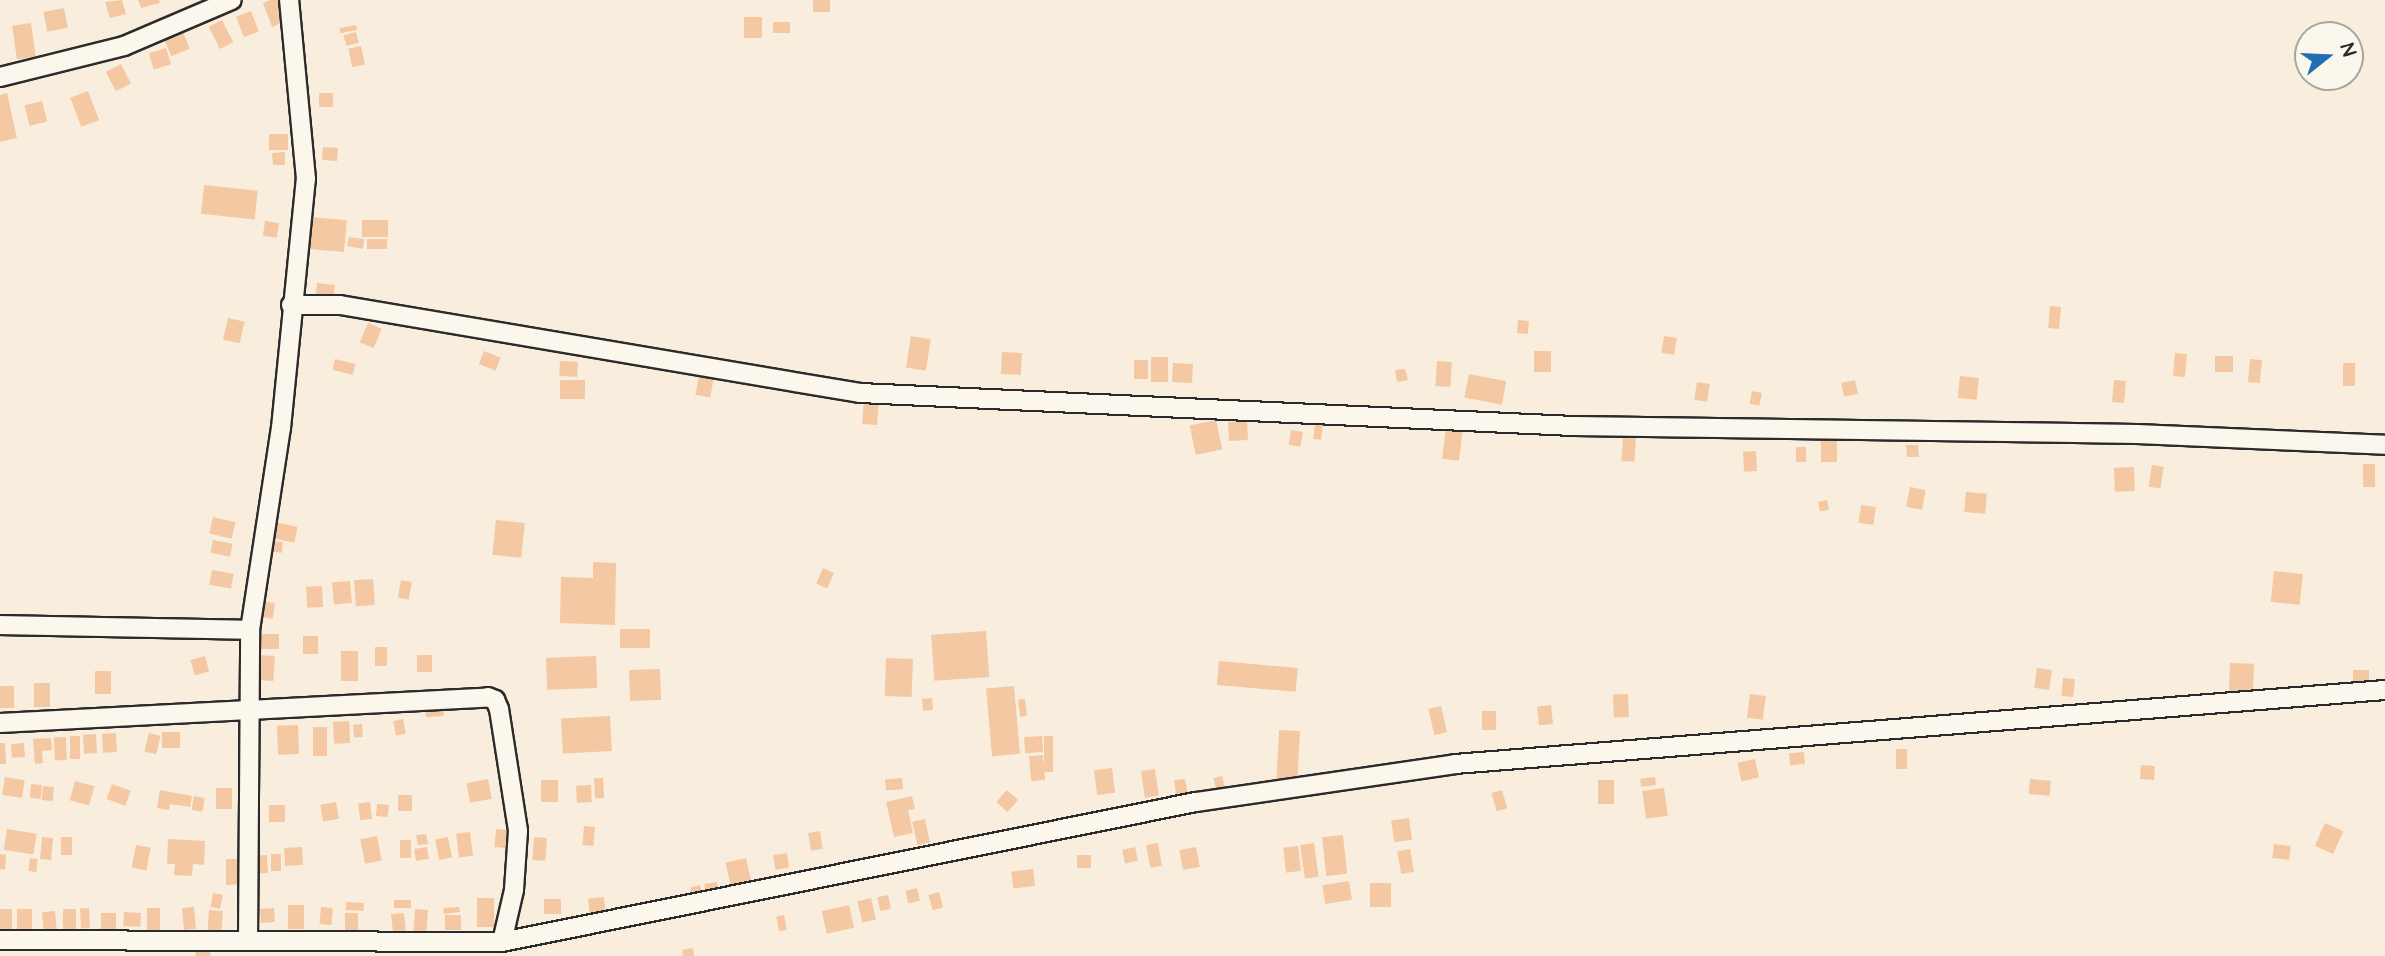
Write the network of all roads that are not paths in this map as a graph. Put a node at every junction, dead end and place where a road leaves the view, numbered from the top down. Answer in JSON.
{"nodes":[{"id":1,"x":232,"y":0,"type":"edge"},
{"id":2,"x":289,"y":0,"type":"edge"},
{"id":3,"x":0,"y":77,"type":"edge"},
{"id":4,"x":291,"y":305,"type":"junction"},
{"id":5,"x":2385,"y":445,"type":"edge"},
{"id":6,"x":0,"y":625,"type":"edge"},
{"id":7,"x":250,"y":630,"type":"junction"},
{"id":8,"x":2385,"y":690,"type":"edge"},
{"id":9,"x":249,"y":710,"type":"junction"},
{"id":10,"x":0,"y":723,"type":"edge"},
{"id":11,"x":0,"y":940,"type":"edge"},
{"id":12,"x":248,"y":941,"type":"junction"},
{"id":13,"x":502,"y":942,"type":"junction"}],
"edges":[{"from":1,"to":3,"type":"street"},
{"from":2,"to":4,"type":"street"},
{"from":4,"to":5,"type":"street"},
{"from":4,"to":7,"type":"street"},
{"from":6,"to":7,"type":"street"},
{"from":7,"to":9,"type":"street"},
{"from":8,"to":13,"type":"street"},
{"from":9,"to":10,"type":"street"},
{"from":9,"to":12,"type":"street"},
{"from":9,"to":13,"type":"street"},
{"from":11,"to":12,"type":"street"},
{"from":12,"to":13,"type":"street"}]}
